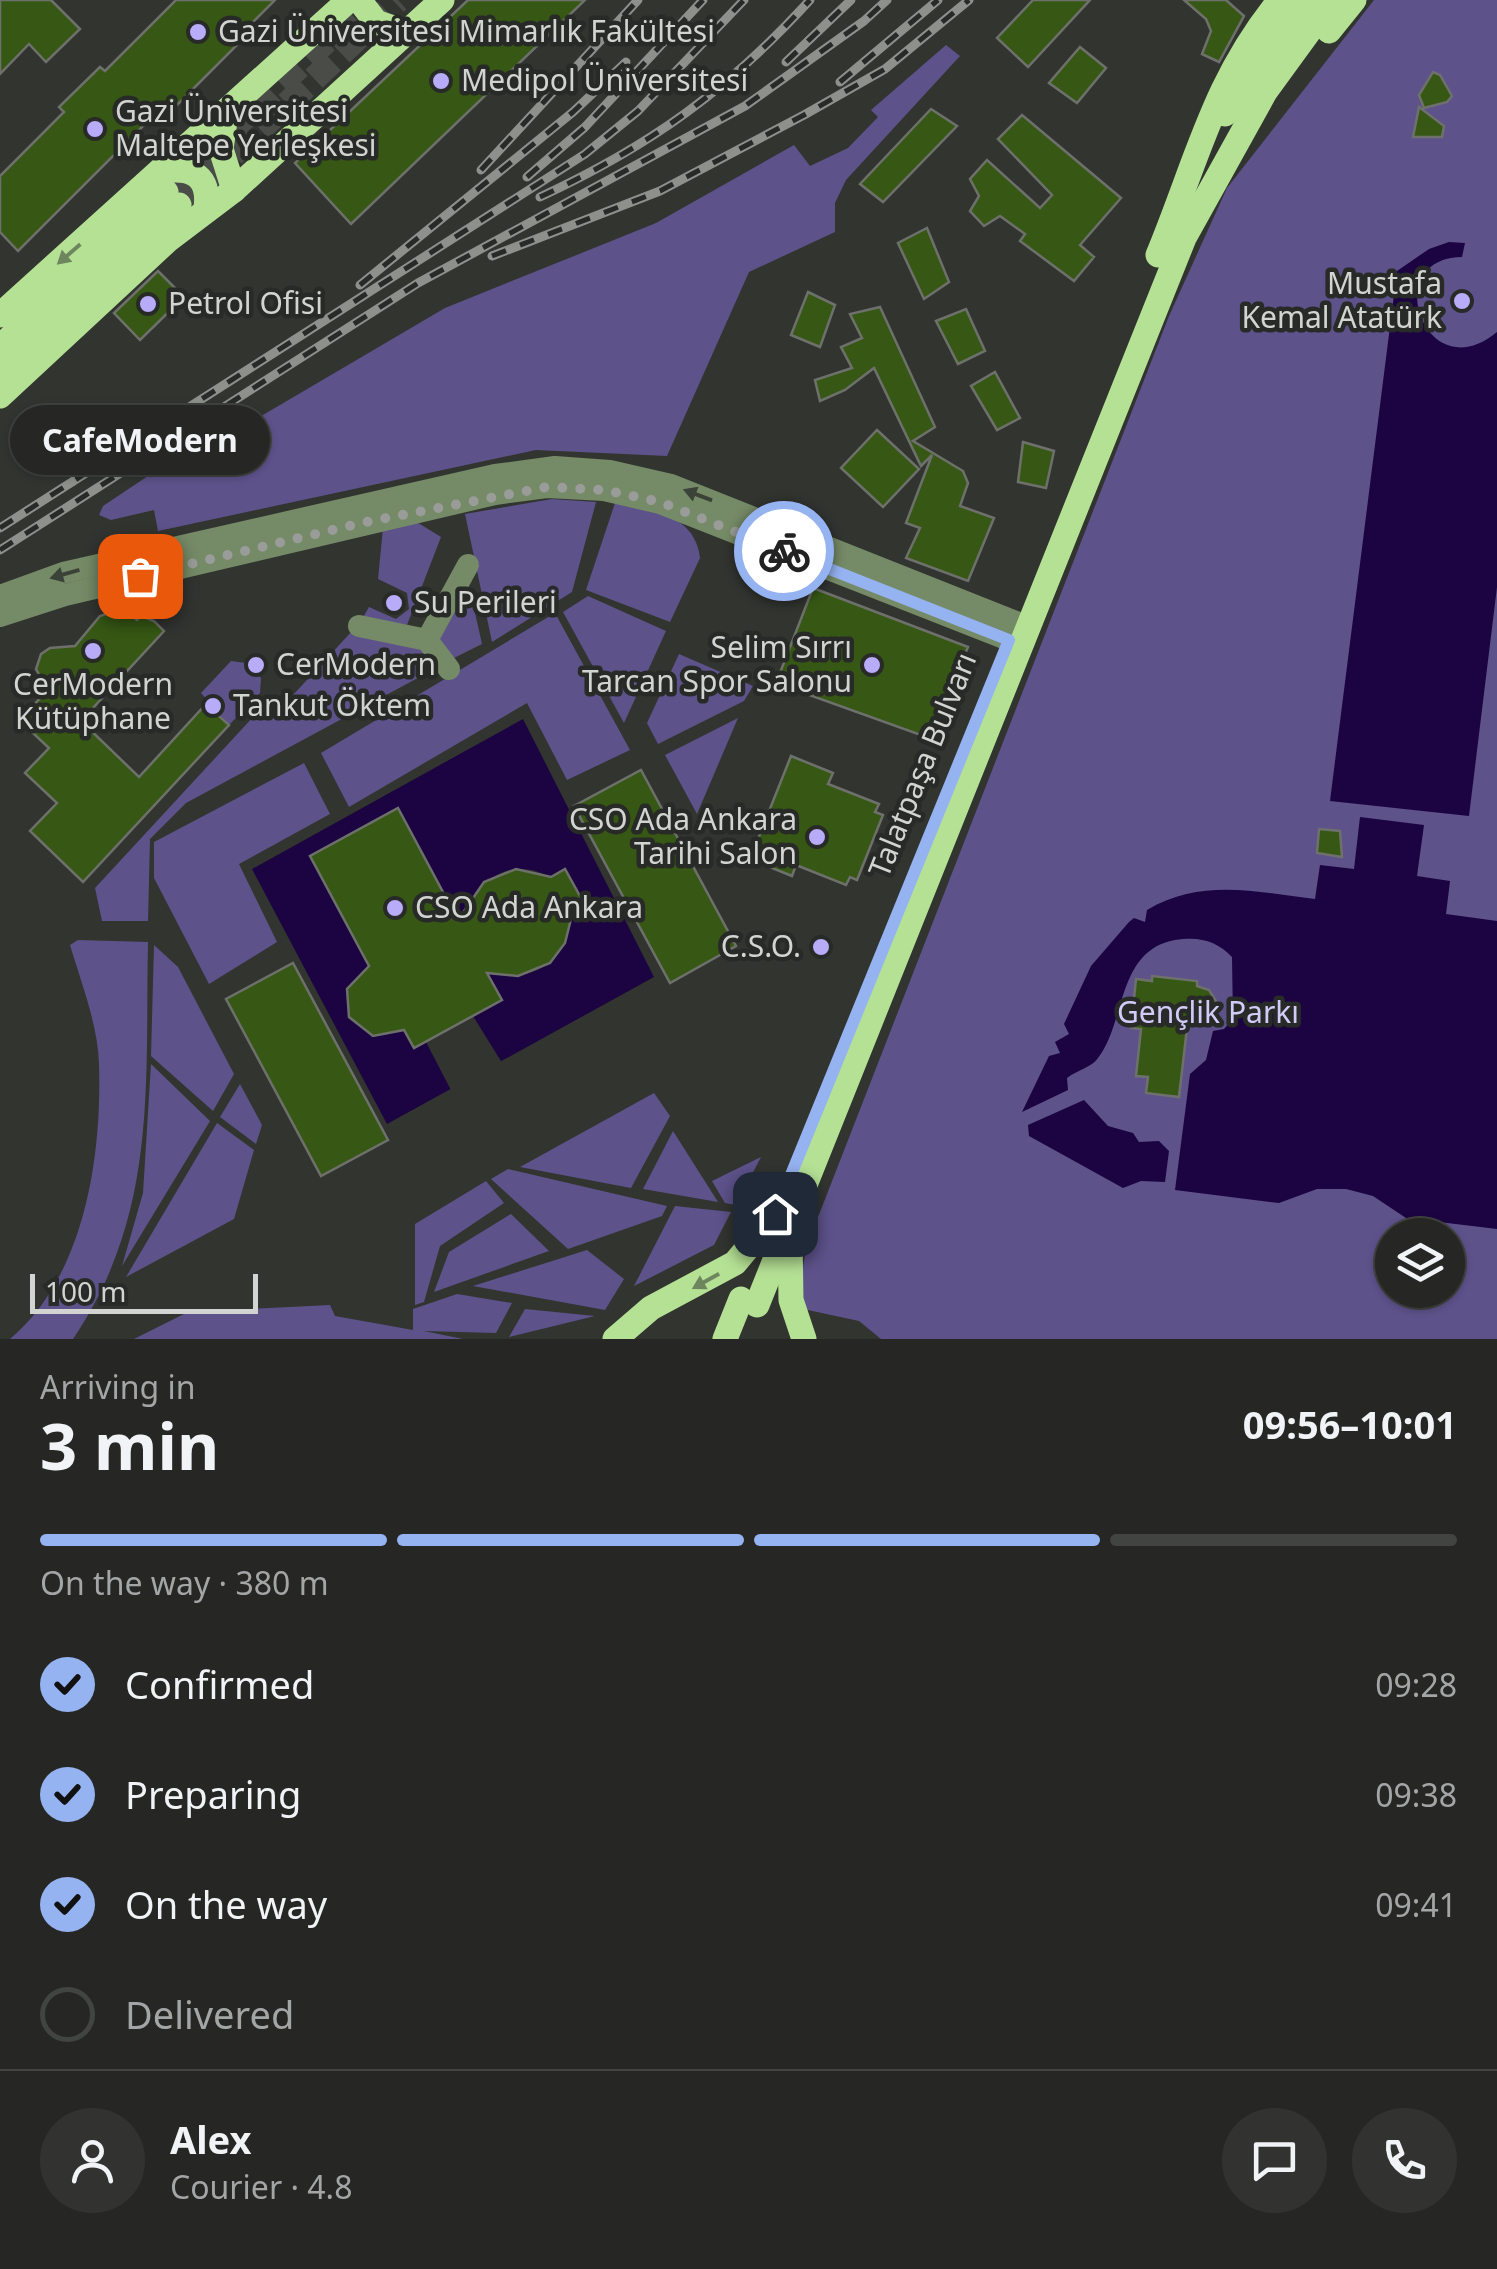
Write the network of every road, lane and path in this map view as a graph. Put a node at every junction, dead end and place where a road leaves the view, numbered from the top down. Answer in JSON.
{"nodes":[{"id":1,"x":348,"y":0,"type":"edge"},
{"id":2,"x":359,"y":0,"type":"edge"},
{"id":3,"x":442,"y":0,"type":"edge"},
{"id":4,"x":1280,"y":0,"type":"edge"},
{"id":5,"x":1306,"y":0,"type":"edge"},
{"id":6,"x":1332,"y":0,"type":"edge"},
{"id":7,"x":1354,"y":0,"type":"edge"},
{"id":8,"x":414,"y":18,"type":"edge"},
{"id":9,"x":226,"y":114,"type":"junction"},
{"id":10,"x":1209,"y":162,"type":"junction"},
{"id":11,"x":169,"y":190,"type":"junction"},
{"id":12,"x":234,"y":190,"type":"junction"},
{"id":13,"x":206,"y":209,"type":"junction"},
{"id":14,"x":5,"y":301,"type":"edge"},
{"id":15,"x":0,"y":347,"type":"edge"},
{"id":16,"x":0,"y":372,"type":"edge"},
{"id":17,"x":0,"y":396,"type":"edge"},
{"id":18,"x":365,"y":512,"type":"junction"},
{"id":19,"x":468,"y":565,"type":"dead end"},
{"id":20,"x":0,"y":596,"type":"edge"},
{"id":21,"x":0,"y":616,"type":"edge"},
{"id":22,"x":360,"y":626,"type":"dead end"},
{"id":23,"x":1012,"y":631,"type":"junction"},
{"id":24,"x":428,"y":640,"type":"junction"},
{"id":25,"x":449,"y":669,"type":"dead end"},
{"id":26,"x":782,"y":1218,"type":"junction"},
{"id":27,"x":749,"y":1302,"type":"junction"},
{"id":28,"x":615,"y":1339,"type":"edge"},
{"id":29,"x":725,"y":1339,"type":"edge"},
{"id":30,"x":743,"y":1339,"type":"edge"},
{"id":31,"x":804,"y":1339,"type":"edge"}],
"edges":[{"from":1,"to":9,"type":"main road"},
{"from":2,"to":8,"type":"main road"},
{"from":3,"to":8,"type":"main road"},
{"from":4,"to":10,"type":"main road","name":"Talatpaşa Bulvarı"},
{"from":5,"to":10,"type":"main road","name":"Talatpaşa Bulvarı"},
{"from":6,"to":10,"type":"main road","name":"Talatpaşa Bulvarı"},
{"from":7,"to":10,"type":"main road","name":"Talatpaşa Bulvarı"},
{"from":8,"to":12,"type":"main road"},
{"from":9,"to":11,"type":"main road"},
{"from":9,"to":12,"type":"main road"},
{"from":10,"to":23,"type":"main road","name":"Talatpaşa Bulvarı"},
{"from":10,"to":26,"type":"main road","name":"Talatpaşa Bulvarı"},
{"from":11,"to":13,"type":"main road"},
{"from":11,"to":14,"type":"main road","one_way":true},
{"from":11,"to":15,"type":"main road"},
{"from":11,"to":16,"type":"main road"},
{"from":12,"to":13,"type":"main road"},
{"from":13,"to":17,"type":"main road"},
{"from":18,"to":20,"type":"street","one_way":true},
{"from":18,"to":21,"type":"street"},
{"from":18,"to":23,"type":"street"},
{"from":19,"to":24,"type":"street"},
{"from":22,"to":24,"type":"street"},
{"from":23,"to":26,"type":"main road","name":"Talatpaşa Bulvarı"},
{"from":24,"to":25,"type":"street"},
{"from":26,"to":27,"type":"main road","name":"Talatpaşa Bulvarı"},
{"from":26,"to":28,"type":"main road","one_way":true},
{"from":26,"to":31,"type":"main road"},
{"from":27,"to":29,"type":"main road","name":"Talatpaşa Bulvarı","bridge":true},
{"from":27,"to":30,"type":"main road","name":"Talatpaşa Bulvarı"}]}
